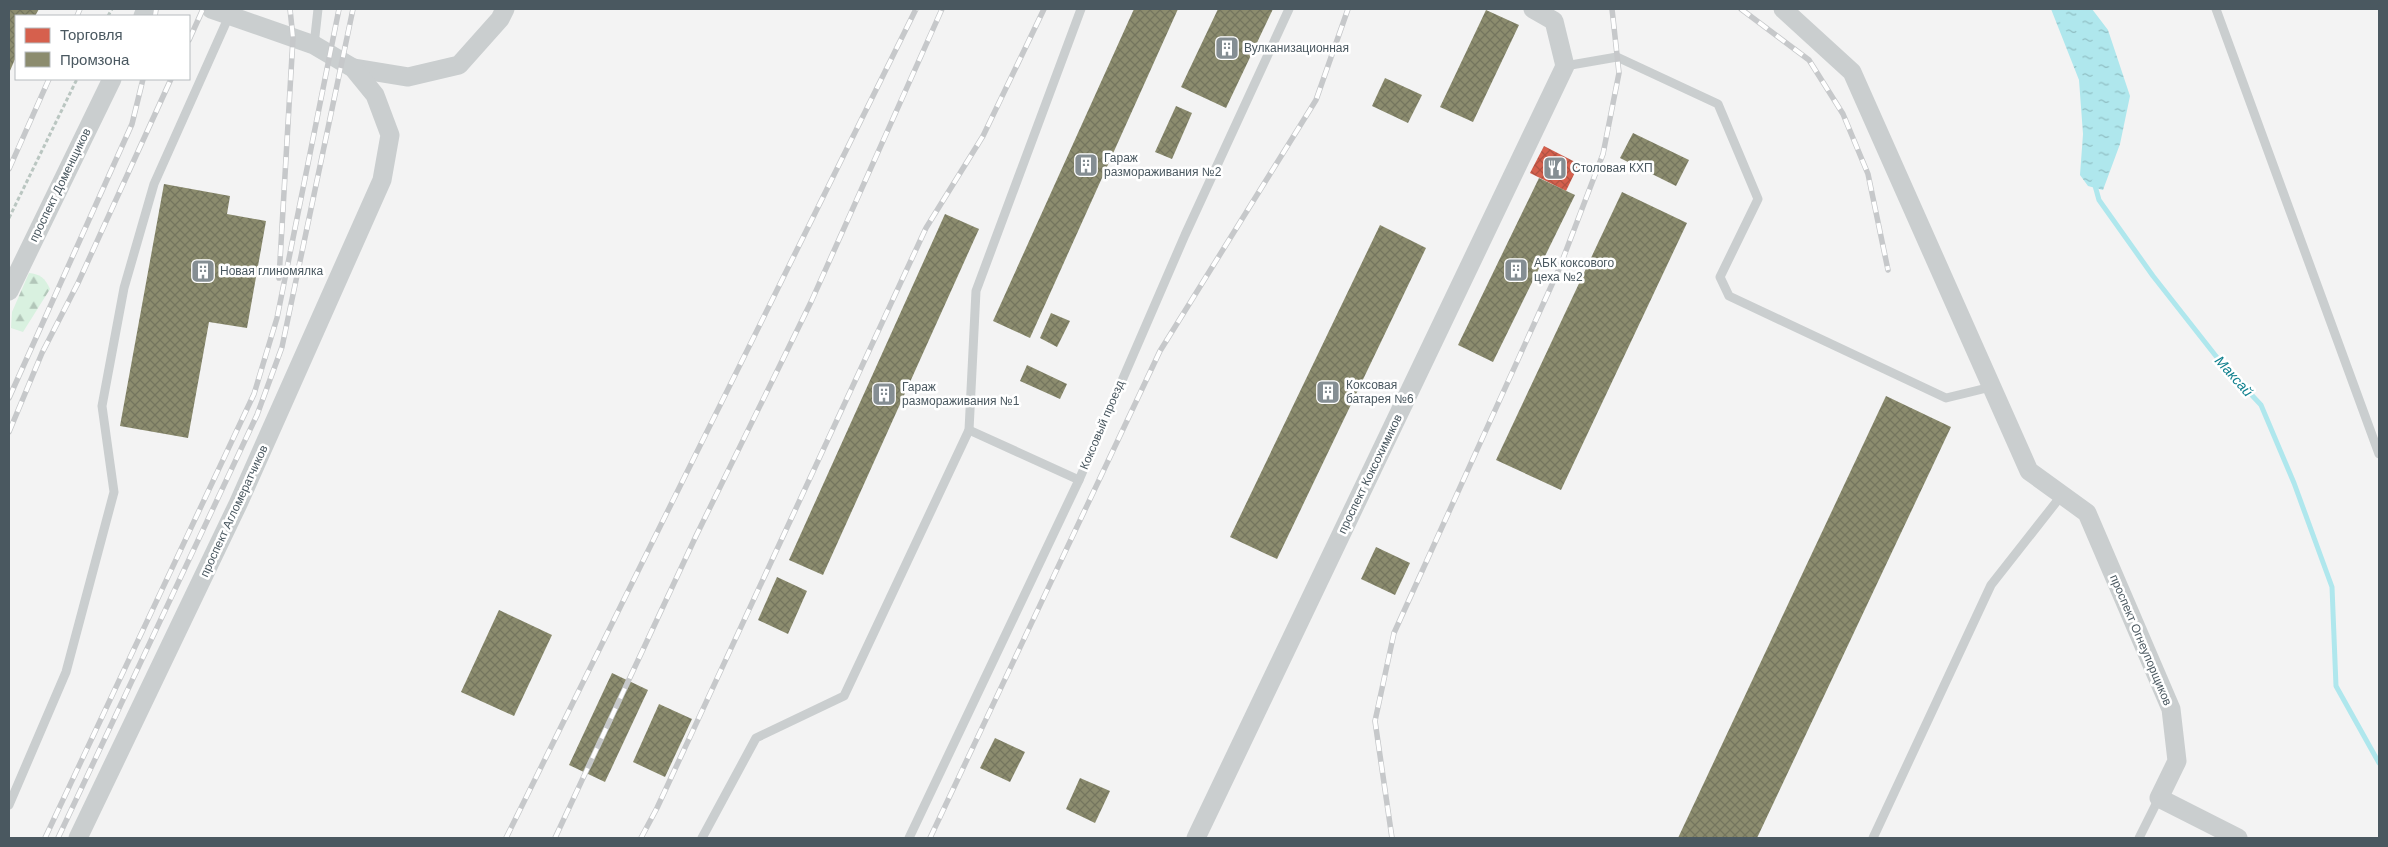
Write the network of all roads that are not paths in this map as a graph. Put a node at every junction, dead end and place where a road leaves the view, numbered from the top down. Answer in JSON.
{"nodes":[{"id":1,"x":211,"y":9,"type":"edge"},
{"id":2,"x":318,"y":9,"type":"edge"},
{"id":3,"x":504,"y":9,"type":"edge"},
{"id":4,"x":1081,"y":9,"type":"edge"},
{"id":5,"x":1289,"y":9,"type":"edge"},
{"id":6,"x":1534,"y":9,"type":"edge"},
{"id":7,"x":1783,"y":9,"type":"edge"},
{"id":8,"x":2216,"y":9,"type":"edge"},
{"id":9,"x":229,"y":16,"type":"junction"},
{"id":10,"x":314,"y":45,"type":"junction"},
{"id":11,"x":1566,"y":66,"type":"junction"},
{"id":12,"x":353,"y":68,"type":"junction"},
{"id":13,"x":112,"y":80,"type":"edge"},
{"id":14,"x":9,"y":289,"type":"edge"},
{"id":15,"x":1991,"y":387,"type":"junction"},
{"id":16,"x":969,"y":430,"type":"junction"},
{"id":17,"x":2379,"y":454,"type":"edge"},
{"id":18,"x":1079,"y":480,"type":"junction"},
{"id":19,"x":2061,"y":496,"type":"junction"},
{"id":20,"x":2159,"y":798,"type":"junction"},
{"id":21,"x":9,"y":805,"type":"edge"},
{"id":22,"x":78,"y":838,"type":"edge"},
{"id":23,"x":702,"y":838,"type":"edge"},
{"id":24,"x":909,"y":838,"type":"edge"},
{"id":25,"x":1196,"y":838,"type":"edge"},
{"id":26,"x":1873,"y":838,"type":"edge"},
{"id":27,"x":2139,"y":838,"type":"edge"},
{"id":28,"x":2238,"y":838,"type":"edge"}],
"edges":[{"from":1,"to":9,"type":"street"},
{"from":2,"to":10,"type":"lane"},
{"from":3,"to":12,"type":"street"},
{"from":4,"to":16,"type":"lane"},
{"from":5,"to":18,"type":"lane","name":"Коксовый проезд"},
{"from":6,"to":11,"type":"street"},
{"from":7,"to":15,"type":"street"},
{"from":8,"to":17,"type":"lane"},
{"from":9,"to":10,"type":"street"},
{"from":9,"to":21,"type":"lane"},
{"from":10,"to":12,"type":"street"},
{"from":11,"to":15,"type":"lane"},
{"from":11,"to":25,"type":"street","name":"проспект Коксохимиков"},
{"from":12,"to":22,"type":"street","name":"проспект Агломератчиков"},
{"from":13,"to":14,"type":"street","name":"проспект Доменщиков"},
{"from":15,"to":19,"type":"street"},
{"from":16,"to":18,"type":"lane"},
{"from":16,"to":23,"type":"lane"},
{"from":18,"to":24,"type":"lane","name":"Коксовый проезд"},
{"from":19,"to":20,"type":"street","name":"проспект Огнеупорщиков"},
{"from":19,"to":26,"type":"lane"},
{"from":20,"to":27,"type":"lane"},
{"from":20,"to":28,"type":"street"}]}
